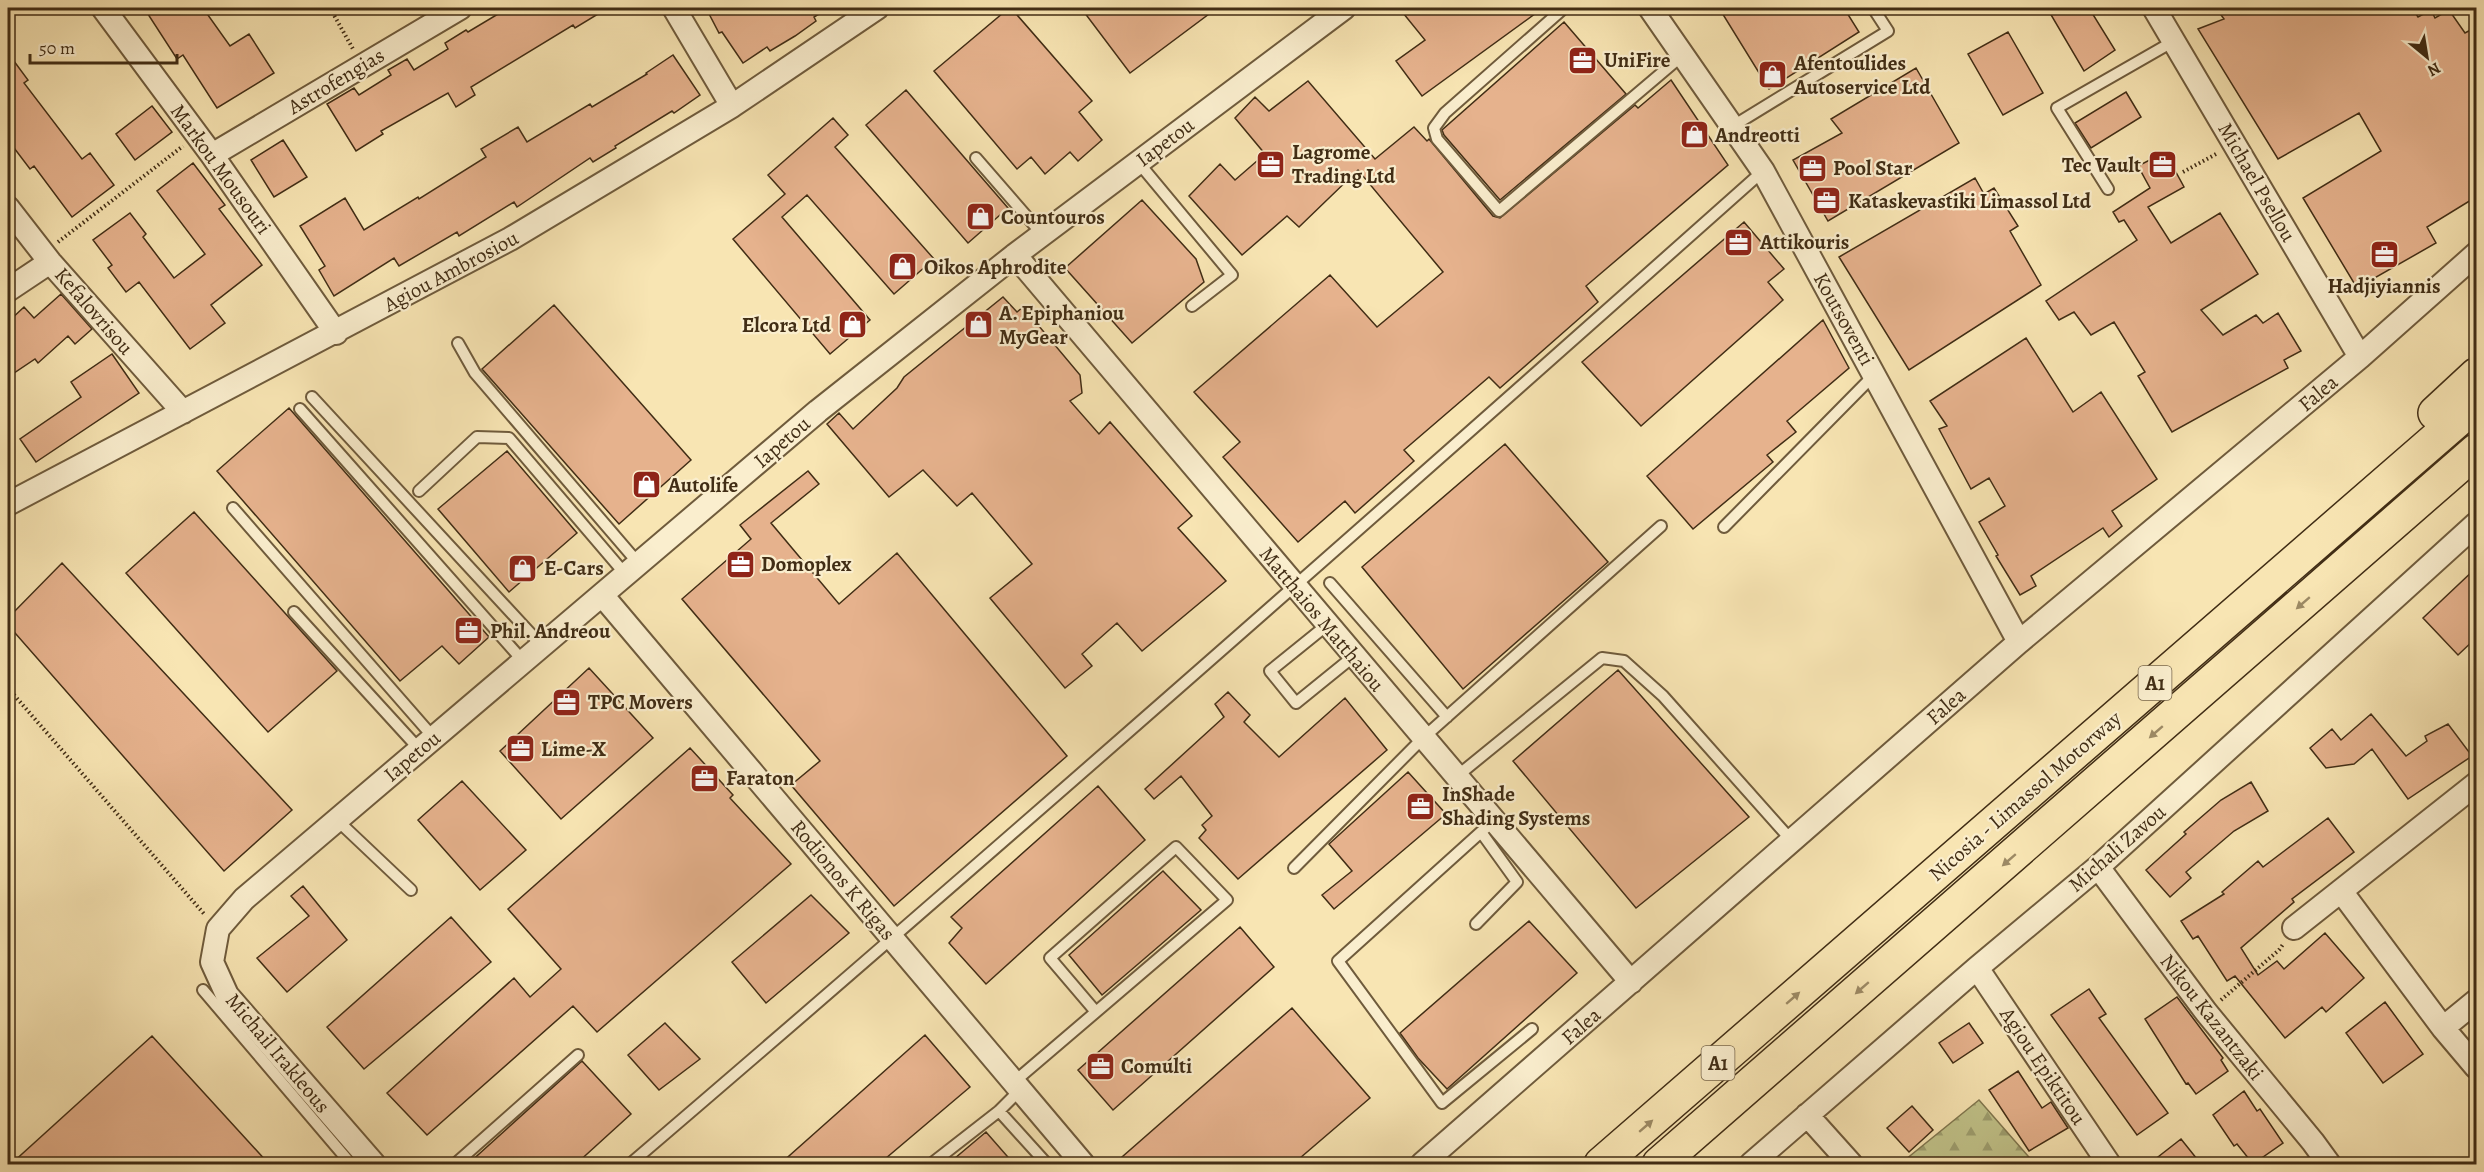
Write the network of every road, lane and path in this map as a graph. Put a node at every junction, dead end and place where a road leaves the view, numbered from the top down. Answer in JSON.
{"nodes":[{"id":1,"x":103,"y":8,"type":"edge"},
{"id":2,"x":330,"y":8,"type":"edge"},
{"id":3,"x":460,"y":8,"type":"edge"},
{"id":4,"x":674,"y":8,"type":"edge"},
{"id":5,"x":877,"y":8,"type":"edge"},
{"id":6,"x":1344,"y":8,"type":"edge"},
{"id":7,"x":1564,"y":8,"type":"edge"},
{"id":8,"x":1650,"y":8,"type":"edge"},
{"id":9,"x":1874,"y":8,"type":"edge"},
{"id":10,"x":2154,"y":8,"type":"edge"},
{"id":11,"x":2174,"y":41,"type":"junction"},
{"id":12,"x":1684,"y":54,"type":"junction"},
{"id":13,"x":362,"y":66,"type":"junction"},
{"id":14,"x":732,"y":106,"type":"junction"},
{"id":15,"x":1733,"y":126,"type":"junction"},
{"id":16,"x":198,"y":135,"type":"junction"},
{"id":17,"x":2235,"y":144,"type":"junction"},
{"id":18,"x":212,"y":154,"type":"junction"},
{"id":19,"x":976,"y":158,"type":"dead end"},
{"id":20,"x":1138,"y":162,"type":"junction"},
{"id":21,"x":1763,"y":171,"type":"junction"},
{"id":22,"x":2183,"y":171,"type":"dead end"},
{"id":23,"x":2108,"y":189,"type":"dead end"},
{"id":24,"x":8,"y":208,"type":"edge"},
{"id":25,"x":1042,"y":234,"type":"junction"},
{"id":26,"x":2476,"y":254,"type":"edge"},
{"id":27,"x":1015,"y":255,"type":"junction"},
{"id":28,"x":47,"y":257,"type":"junction"},
{"id":29,"x":8,"y":290,"type":"edge"},
{"id":30,"x":1192,"y":306,"type":"dead end"},
{"id":31,"x":336,"y":333,"type":"junction"},
{"id":32,"x":458,"y":343,"type":"dead end"},
{"id":33,"x":2360,"y":357,"type":"junction"},
{"id":34,"x":1874,"y":375,"type":"junction"},
{"id":35,"x":2476,"y":375,"type":"edge"},
{"id":36,"x":312,"y":397,"type":"dead end"},
{"id":37,"x":2476,"y":404,"type":"edge"},
{"id":38,"x":300,"y":409,"type":"dead end"},
{"id":39,"x":183,"y":412,"type":"junction"},
{"id":40,"x":2476,"y":451,"type":"edge"},
{"id":41,"x":2476,"y":468,"type":"edge"},
{"id":42,"x":419,"y":491,"type":"dead end"},
{"id":43,"x":8,"y":504,"type":"edge"},
{"id":44,"x":233,"y":508,"type":"dead end"},
{"id":45,"x":2476,"y":524,"type":"edge"},
{"id":46,"x":1661,"y":526,"type":"dead end"},
{"id":47,"x":1724,"y":527,"type":"dead end"},
{"id":48,"x":2347,"y":565,"type":"junction"},
{"id":49,"x":632,"y":569,"type":"junction"},
{"id":50,"x":1330,"y":583,"type":"dead end"},
{"id":51,"x":1295,"y":587,"type":"junction"},
{"id":52,"x":602,"y":595,"type":"junction"},
{"id":53,"x":294,"y":612,"type":"dead end"},
{"id":54,"x":1328,"y":625,"type":"junction"},
{"id":55,"x":2019,"y":642,"type":"junction"},
{"id":56,"x":542,"y":646,"type":"junction"},
{"id":57,"x":1354,"y":656,"type":"junction"},
{"id":58,"x":524,"y":662,"type":"junction"},
{"id":59,"x":8,"y":688,"type":"edge"},
{"id":60,"x":1447,"y":717,"type":"junction"},
{"id":61,"x":1423,"y":738,"type":"junction"},
{"id":62,"x":427,"y":744,"type":"junction"},
{"id":63,"x":1456,"y":777,"type":"junction"},
{"id":64,"x":2476,"y":784,"type":"edge"},
{"id":65,"x":337,"y":820,"type":"junction"},
{"id":66,"x":1487,"y":826,"type":"junction"},
{"id":67,"x":1792,"y":841,"type":"junction"},
{"id":68,"x":2098,"y":867,"type":"junction"},
{"id":69,"x":1294,"y":868,"type":"dead end"},
{"id":70,"x":411,"y":890,"type":"dead end"},
{"id":71,"x":2341,"y":891,"type":"junction"},
{"id":72,"x":1476,"y":924,"type":"dead end"},
{"id":73,"x":2294,"y":928,"type":"joint"},
{"id":74,"x":218,"y":929,"type":"junction"},
{"id":75,"x":893,"y":939,"type":"junction"},
{"id":76,"x":1834,"y":962,"type":"junction"},
{"id":77,"x":1977,"y":968,"type":"junction"},
{"id":78,"x":1630,"y":982,"type":"junction"},
{"id":79,"x":203,"y":990,"type":"dead end"},
{"id":80,"x":2476,"y":1001,"type":"edge"},
{"id":81,"x":1096,"y":1012,"type":"junction"},
{"id":82,"x":2206,"y":1012,"type":"junction"},
{"id":83,"x":2443,"y":1028,"type":"junction"},
{"id":84,"x":1532,"y":1029,"type":"dead end"},
{"id":85,"x":578,"y":1055,"type":"dead end"},
{"id":86,"x":2476,"y":1067,"type":"edge"},
{"id":87,"x":1017,"y":1086,"type":"junction"},
{"id":88,"x":999,"y":1111,"type":"junction"},
{"id":89,"x":1807,"y":1115,"type":"junction"},
{"id":90,"x":351,"y":1164,"type":"edge"},
{"id":91,"x":374,"y":1164,"type":"edge"},
{"id":92,"x":455,"y":1164,"type":"edge"},
{"id":93,"x":630,"y":1164,"type":"edge"},
{"id":94,"x":931,"y":1164,"type":"edge"},
{"id":95,"x":1047,"y":1164,"type":"edge"},
{"id":96,"x":1083,"y":1164,"type":"edge"},
{"id":97,"x":1422,"y":1164,"type":"edge"},
{"id":98,"x":1602,"y":1164,"type":"edge"},
{"id":99,"x":1659,"y":1164,"type":"edge"},
{"id":100,"x":1750,"y":1164,"type":"edge"},
{"id":101,"x":1851,"y":1164,"type":"edge"},
{"id":102,"x":2109,"y":1164,"type":"edge"},
{"id":103,"x":2329,"y":1164,"type":"edge"}],
"edges":[{"from":1,"to":16,"type":"street","name":"Markou Mousouri"},
{"from":2,"to":13,"type":"path"},
{"from":3,"to":13,"type":"street","name":"Astrofengias"},
{"from":4,"to":14,"type":"street"},
{"from":5,"to":14,"type":"street","name":"Agiou Ambrosiou"},
{"from":6,"to":20,"type":"street","name":"Iapetou"},
{"from":7,"to":12,"type":"lane"},
{"from":8,"to":12,"type":"street","name":"Koutsoventi"},
{"from":9,"to":15,"type":"lane"},
{"from":10,"to":11,"type":"street","name":"Michael Psellou"},
{"from":11,"to":17,"type":"street","name":"Michael Psellou"},
{"from":11,"to":23,"type":"lane"},
{"from":12,"to":15,"type":"street","name":"Koutsoventi"},
{"from":13,"to":18,"type":"street","name":"Astrofengias"},
{"from":14,"to":31,"type":"street","name":"Agiou Ambrosiou"},
{"from":15,"to":21,"type":"street","name":"Koutsoventi"},
{"from":16,"to":18,"type":"street","name":"Markou Mousouri"},
{"from":16,"to":28,"type":"path"},
{"from":17,"to":22,"type":"path"},
{"from":17,"to":33,"type":"street","name":"Michael Psellou"},
{"from":18,"to":31,"type":"street","name":"Markou Mousouri"},
{"from":19,"to":25,"type":"lane"},
{"from":20,"to":25,"type":"street","name":"Iapetou"},
{"from":20,"to":30,"type":"lane"},
{"from":21,"to":34,"type":"street","name":"Koutsoventi"},
{"from":21,"to":51,"type":"lane"},
{"from":24,"to":28,"type":"street","name":"Kefalovrisou"},
{"from":25,"to":27,"type":"street","name":"Iapetou"},
{"from":26,"to":33,"type":"street","name":"Falea"},
{"from":27,"to":49,"type":"street","name":"Iapetou"},
{"from":27,"to":51,"type":"street","name":"Matthaios Matthaiou"},
{"from":28,"to":29,"type":"street"},
{"from":28,"to":39,"type":"street","name":"Kefalovrisou"},
{"from":31,"to":39,"type":"street","name":"Agiou Ambrosiou"},
{"from":32,"to":49,"type":"lane"},
{"from":33,"to":55,"type":"street","name":"Falea"},
{"from":34,"to":47,"type":"lane"},
{"from":34,"to":55,"type":"street","name":"Koutsoventi"},
{"from":35,"to":76,"type":"highway"},
{"from":36,"to":56,"type":"lane"},
{"from":37,"to":76,"type":"highway","name":"Nicosia - Limassol Motorway","number":"A1"},
{"from":38,"to":58,"type":"lane"},
{"from":39,"to":43,"type":"street","name":"Agiou Ambrosiou"},
{"from":40,"to":48,"type":"highway","name":"Nicosia - Limassol Motorway","number":"A1"},
{"from":41,"to":48,"type":"highway"},
{"from":42,"to":49,"type":"lane"},
{"from":44,"to":62,"type":"lane"},
{"from":45,"to":68,"type":"street","name":"Michali Zavou"},
{"from":46,"to":60,"type":"lane"},
{"from":48,"to":99,"type":"highway","name":"Nicosia - Limassol Motorway","number":"A1","one_way":true},
{"from":49,"to":52,"type":"street","name":"Iapetou"},
{"from":50,"to":60,"type":"lane"},
{"from":51,"to":54,"type":"street","name":"Matthaios Matthaiou"},
{"from":51,"to":75,"type":"lane"},
{"from":52,"to":56,"type":"street","name":"Iapetou"},
{"from":52,"to":75,"type":"street","name":"Rodionos K Rigas"},
{"from":53,"to":62,"type":"lane"},
{"from":54,"to":57,"type":"street","name":"Matthaios Matthaiou"},
{"from":54,"to":57,"type":"lane"},
{"from":55,"to":67,"type":"street","name":"Falea"},
{"from":56,"to":58,"type":"street","name":"Iapetou"},
{"from":57,"to":61,"type":"street","name":"Matthaios Matthaiou"},
{"from":58,"to":62,"type":"street","name":"Iapetou"},
{"from":59,"to":74,"type":"path"},
{"from":60,"to":61,"type":"lane"},
{"from":61,"to":63,"type":"street","name":"Matthaios Matthaiou"},
{"from":61,"to":69,"type":"lane"},
{"from":62,"to":65,"type":"street","name":"Iapetou"},
{"from":63,"to":66,"type":"street","name":"Matthaios Matthaiou"},
{"from":63,"to":67,"type":"lane"},
{"from":64,"to":71,"type":"street"},
{"from":65,"to":70,"type":"lane"},
{"from":65,"to":74,"type":"street","name":"Iapetou"},
{"from":66,"to":72,"type":"lane"},
{"from":66,"to":78,"type":"street","name":"Matthaios Matthaiou"},
{"from":66,"to":84,"type":"lane"},
{"from":67,"to":78,"type":"street","name":"Falea"},
{"from":68,"to":77,"type":"street","name":"Michali Zavou"},
{"from":68,"to":82,"type":"street","name":"Nikou Kazantzaki"},
{"from":71,"to":73,"type":"street"},
{"from":71,"to":83,"type":"street"},
{"from":73,"to":82,"type":"path"},
{"from":74,"to":91,"type":"street","name":"Michail Irakleous"},
{"from":75,"to":87,"type":"street","name":"Rodionos K Rigas"},
{"from":75,"to":93,"type":"lane"},
{"from":98,"to":76,"type":"highway","name":"Nicosia - Limassol Motorway","number":"A1","one_way":true},
{"from":77,"to":89,"type":"street","name":"Michali Zavou"},
{"from":77,"to":102,"type":"street","name":"Agiou Epiktitou"},
{"from":78,"to":97,"type":"street","name":"Falea"},
{"from":79,"to":90,"type":"lane"},
{"from":80,"to":83,"type":"street"},
{"from":81,"to":81,"type":"lane"},
{"from":81,"to":87,"type":"lane"},
{"from":82,"to":103,"type":"street","name":"Nikou Kazantzaki"},
{"from":83,"to":86,"type":"street"},
{"from":85,"to":92,"type":"lane"},
{"from":87,"to":88,"type":"lane"},
{"from":87,"to":96,"type":"street","name":"Rodionos K Rigas"},
{"from":88,"to":94,"type":"lane"},
{"from":88,"to":95,"type":"lane"},
{"from":89,"to":100,"type":"street","name":"Michali Zavou"},
{"from":89,"to":101,"type":"street"}]}
